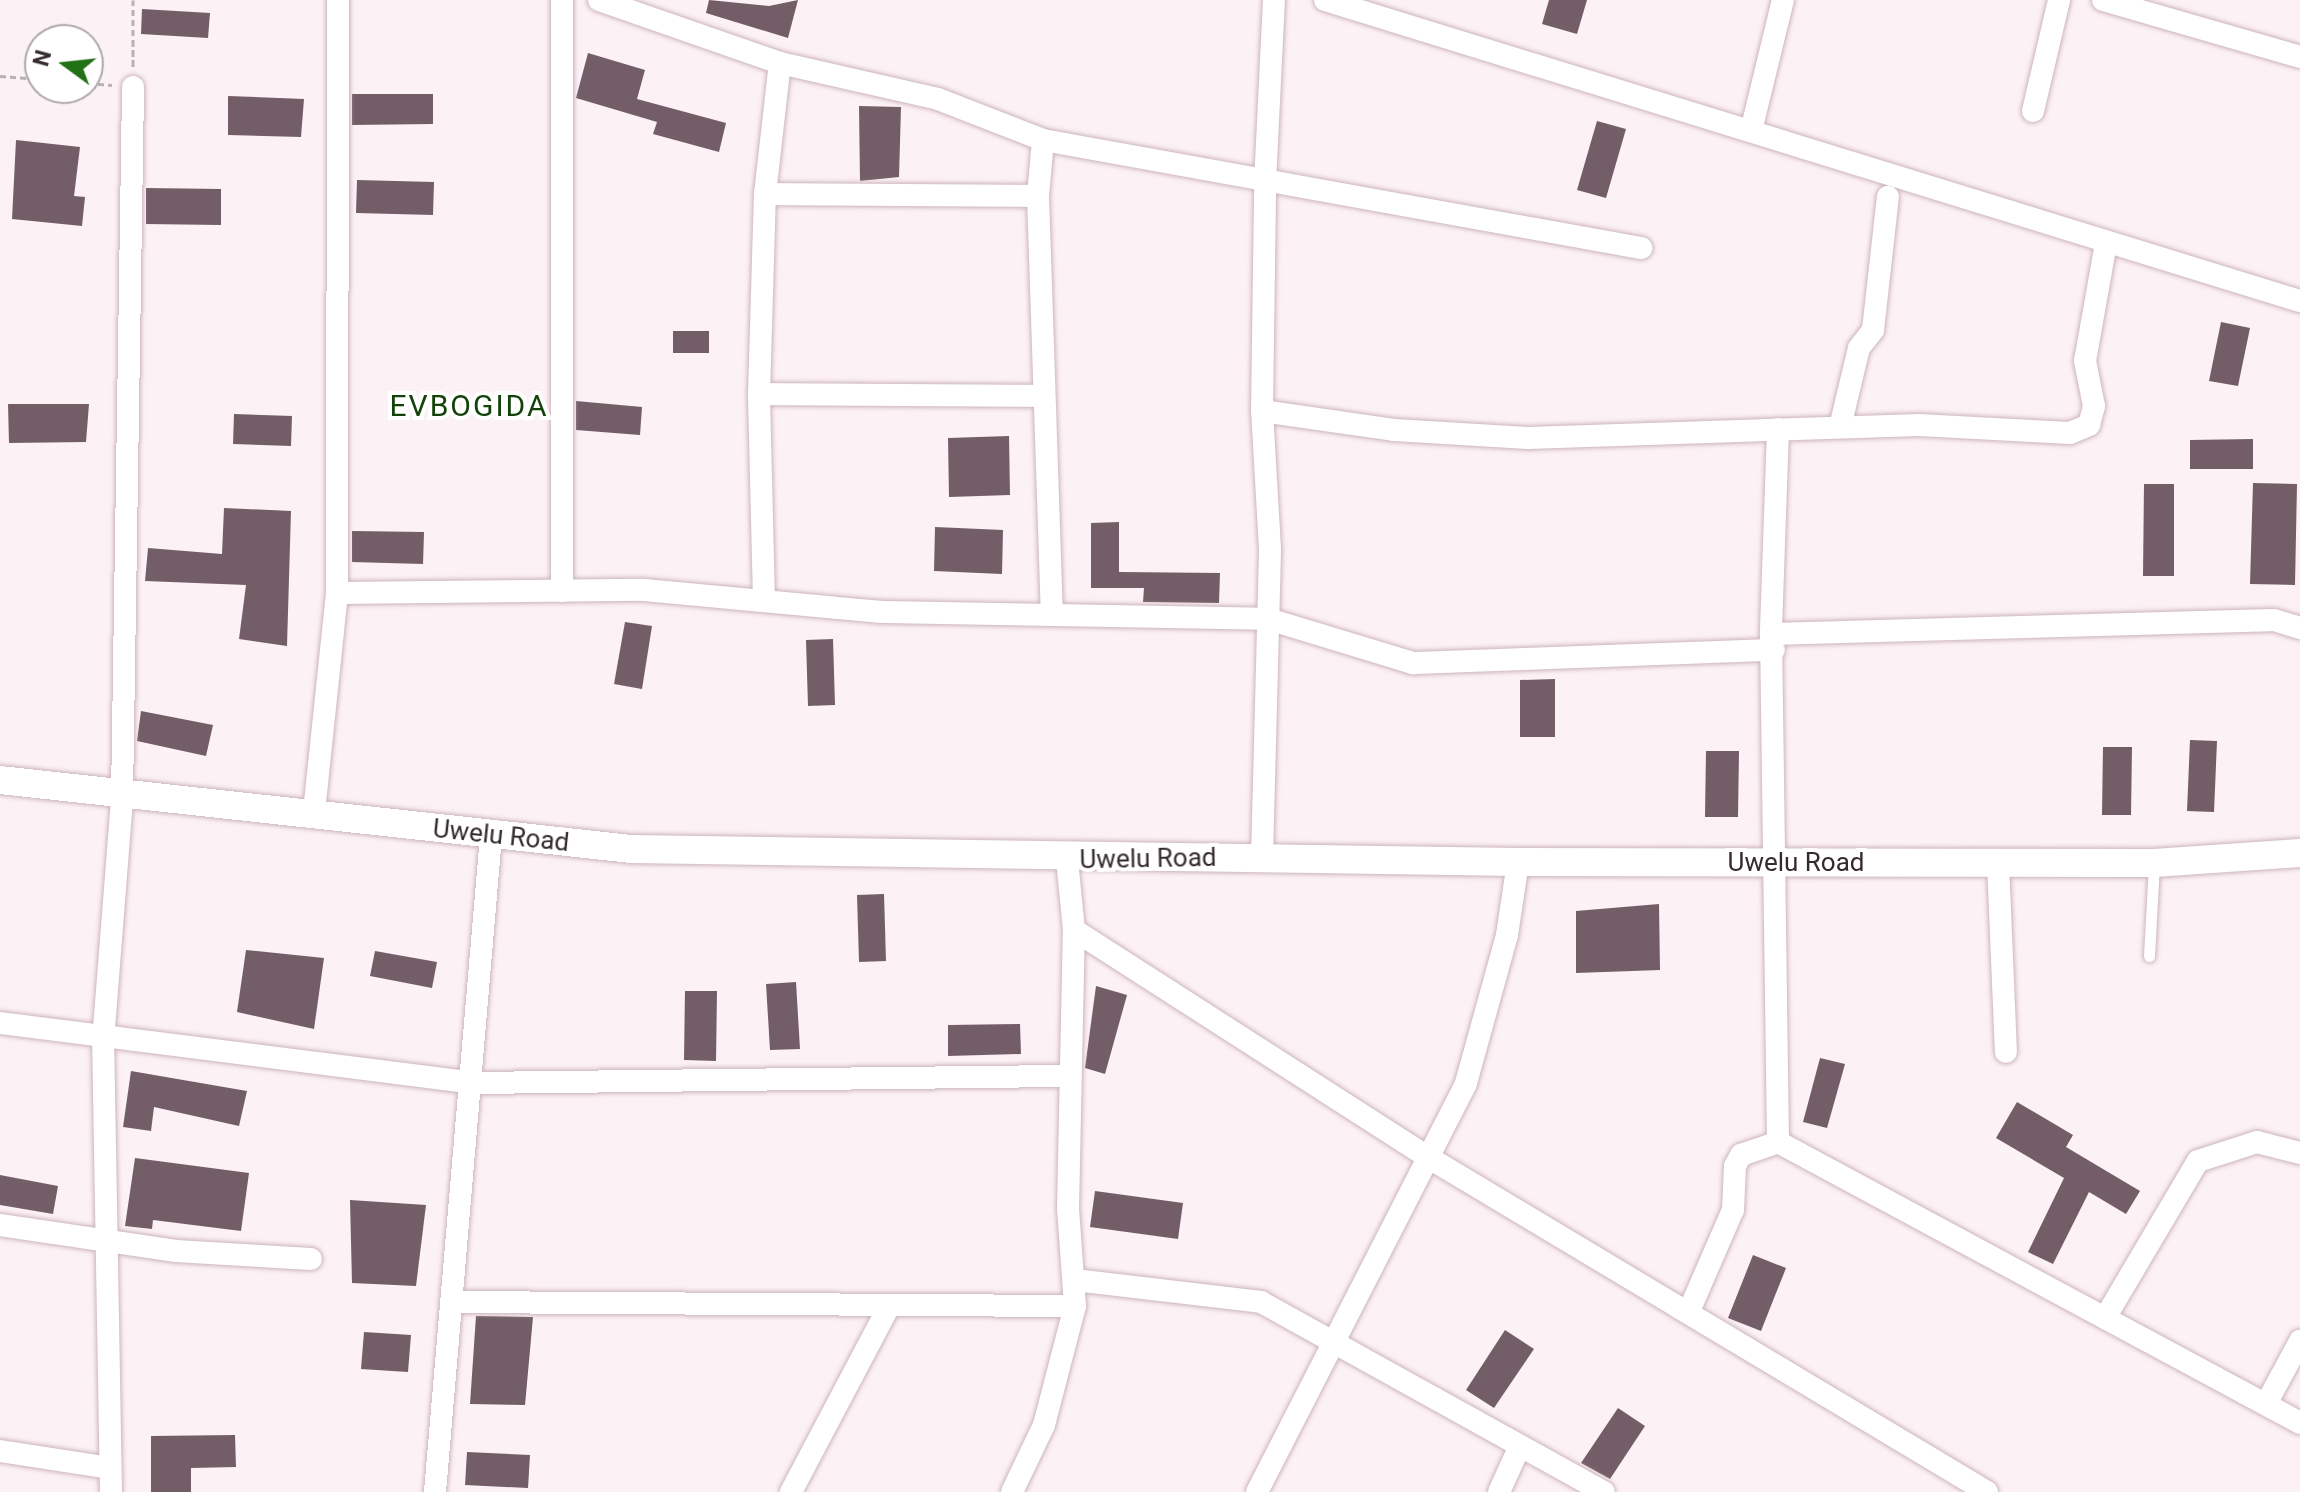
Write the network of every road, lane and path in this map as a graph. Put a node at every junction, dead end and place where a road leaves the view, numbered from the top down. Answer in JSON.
{"nodes":[{"id":1,"x":133,"y":0,"type":"edge"},
{"id":2,"x":338,"y":0,"type":"edge"},
{"id":3,"x":562,"y":0,"type":"edge"},
{"id":4,"x":599,"y":0,"type":"edge"},
{"id":5,"x":1274,"y":0,"type":"edge"},
{"id":6,"x":1325,"y":0,"type":"edge"},
{"id":7,"x":1783,"y":0,"type":"edge"},
{"id":8,"x":2059,"y":0,"type":"edge"},
{"id":9,"x":2103,"y":0,"type":"edge"},
{"id":10,"x":2300,"y":57,"type":"edge"},
{"id":11,"x":780,"y":63,"type":"junction"},
{"id":12,"x":0,"y":76,"type":"edge"},
{"id":13,"x":24,"y":78,"type":"edge"},
{"id":14,"x":104,"y":84,"type":"edge"},
{"id":15,"x":133,"y":87,"type":"junction"},
{"id":16,"x":2033,"y":111,"type":"dead end"},
{"id":17,"x":1751,"y":131,"type":"junction"},
{"id":18,"x":1043,"y":140,"type":"junction"},
{"id":19,"x":1265,"y":183,"type":"junction"},
{"id":20,"x":765,"y":194,"type":"junction"},
{"id":21,"x":1038,"y":196,"type":"junction"},
{"id":22,"x":1888,"y":197,"type":"dead end"},
{"id":23,"x":2106,"y":243,"type":"junction"},
{"id":24,"x":1641,"y":248,"type":"dead end"},
{"id":25,"x":2300,"y":301,"type":"edge"},
{"id":26,"x":759,"y":394,"type":"junction"},
{"id":27,"x":1044,"y":396,"type":"junction"},
{"id":28,"x":1262,"y":411,"type":"junction"},
{"id":29,"x":1840,"y":427,"type":"junction"},
{"id":30,"x":1778,"y":429,"type":"junction"},
{"id":31,"x":562,"y":591,"type":"junction"},
{"id":32,"x":337,"y":593,"type":"junction"},
{"id":33,"x":764,"y":601,"type":"junction"},
{"id":34,"x":1052,"y":615,"type":"junction"},
{"id":35,"x":1268,"y":619,"type":"junction"},
{"id":36,"x":2300,"y":628,"type":"edge"},
{"id":37,"x":1772,"y":642,"type":"junction"},
{"id":38,"x":0,"y":780,"type":"edge"},
{"id":39,"x":122,"y":798,"type":"junction"},
{"id":40,"x":314,"y":812,"type":"junction"},
{"id":41,"x":491,"y":836,"type":"junction"},
{"id":42,"x":2300,"y":853,"type":"edge"},
{"id":43,"x":1262,"y":857,"type":"junction"},
{"id":44,"x":1067,"y":860,"type":"junction"},
{"id":45,"x":1518,"y":862,"type":"junction"},
{"id":46,"x":1773,"y":863,"type":"junction"},
{"id":47,"x":1998,"y":863,"type":"junction"},
{"id":48,"x":2154,"y":863,"type":"junction"},
{"id":49,"x":1074,"y":930,"type":"junction"},
{"id":50,"x":2149,"y":956,"type":"dead end"},
{"id":51,"x":0,"y":1023,"type":"edge"},
{"id":52,"x":103,"y":1041,"type":"junction"},
{"id":53,"x":2006,"y":1052,"type":"dead end"},
{"id":54,"x":1066,"y":1076,"type":"junction"},
{"id":55,"x":472,"y":1083,"type":"junction"},
{"id":56,"x":1778,"y":1142,"type":"junction"},
{"id":57,"x":2300,"y":1153,"type":"edge"},
{"id":58,"x":1431,"y":1159,"type":"junction"},
{"id":59,"x":0,"y":1225,"type":"edge"},
{"id":60,"x":105,"y":1241,"type":"junction"},
{"id":61,"x":311,"y":1259,"type":"dead end"},
{"id":62,"x":1075,"y":1280,"type":"junction"},
{"id":63,"x":451,"y":1302,"type":"junction"},
{"id":64,"x":889,"y":1306,"type":"junction"},
{"id":65,"x":1075,"y":1306,"type":"junction"},
{"id":66,"x":1689,"y":1311,"type":"junction"},
{"id":67,"x":2105,"y":1318,"type":"junction"},
{"id":68,"x":1332,"y":1336,"type":"junction"},
{"id":69,"x":2300,"y":1341,"type":"edge"},
{"id":70,"x":2266,"y":1404,"type":"junction"},
{"id":71,"x":2300,"y":1423,"type":"edge"},
{"id":72,"x":1519,"y":1448,"type":"junction"},
{"id":73,"x":0,"y":1451,"type":"edge"},
{"id":74,"x":110,"y":1468,"type":"junction"},
{"id":75,"x":111,"y":1492,"type":"edge"},
{"id":76,"x":435,"y":1492,"type":"edge"},
{"id":77,"x":791,"y":1492,"type":"edge"},
{"id":78,"x":1012,"y":1492,"type":"edge"},
{"id":79,"x":1257,"y":1492,"type":"edge"},
{"id":80,"x":1499,"y":1492,"type":"edge"},
{"id":81,"x":1604,"y":1492,"type":"edge"},
{"id":82,"x":1987,"y":1492,"type":"edge"}],
"edges":[{"from":1,"to":15,"type":"path"},
{"from":2,"to":32,"type":"street"},
{"from":3,"to":31,"type":"street"},
{"from":4,"to":11,"type":"street"},
{"from":5,"to":19,"type":"street"},
{"from":6,"to":17,"type":"street"},
{"from":7,"to":17,"type":"street"},
{"from":8,"to":16,"type":"street"},
{"from":9,"to":10,"type":"street"},
{"from":11,"to":18,"type":"street"},
{"from":11,"to":20,"type":"street"},
{"from":12,"to":13,"type":"path"},
{"from":14,"to":15,"type":"path"},
{"from":15,"to":39,"type":"street"},
{"from":17,"to":23,"type":"street"},
{"from":18,"to":19,"type":"street"},
{"from":18,"to":21,"type":"street"},
{"from":19,"to":24,"type":"street"},
{"from":19,"to":28,"type":"street"},
{"from":20,"to":21,"type":"street"},
{"from":20,"to":26,"type":"street"},
{"from":21,"to":27,"type":"street"},
{"from":22,"to":29,"type":"street"},
{"from":23,"to":25,"type":"street"},
{"from":23,"to":29,"type":"street"},
{"from":26,"to":27,"type":"street"},
{"from":26,"to":33,"type":"street"},
{"from":27,"to":34,"type":"street"},
{"from":28,"to":30,"type":"street"},
{"from":28,"to":35,"type":"street"},
{"from":29,"to":30,"type":"street"},
{"from":30,"to":37,"type":"street"},
{"from":31,"to":32,"type":"street"},
{"from":31,"to":33,"type":"street"},
{"from":32,"to":40,"type":"street"},
{"from":33,"to":34,"type":"street"},
{"from":34,"to":35,"type":"street"},
{"from":35,"to":37,"type":"street"},
{"from":35,"to":43,"type":"street"},
{"from":36,"to":37,"type":"street"},
{"from":37,"to":46,"type":"street"},
{"from":38,"to":39,"type":"street","name":"Uwelu Road"},
{"from":39,"to":40,"type":"street","name":"Uwelu Road"},
{"from":39,"to":52,"type":"street"},
{"from":40,"to":41,"type":"street","name":"Uwelu Road"},
{"from":41,"to":44,"type":"street","name":"Uwelu Road"},
{"from":41,"to":55,"type":"street"},
{"from":42,"to":48,"type":"street","name":"Uwelu Road"},
{"from":43,"to":44,"type":"street","name":"Uwelu Road"},
{"from":43,"to":45,"type":"street","name":"Uwelu Road"},
{"from":44,"to":49,"type":"street"},
{"from":45,"to":46,"type":"street","name":"Uwelu Road"},
{"from":45,"to":58,"type":"street"},
{"from":46,"to":47,"type":"street","name":"Uwelu Road"},
{"from":46,"to":56,"type":"street"},
{"from":47,"to":48,"type":"street","name":"Uwelu Road"},
{"from":47,"to":53,"type":"street"},
{"from":48,"to":50,"type":"lane"},
{"from":49,"to":54,"type":"street"},
{"from":49,"to":58,"type":"street"},
{"from":51,"to":52,"type":"street"},
{"from":52,"to":55,"type":"street"},
{"from":52,"to":60,"type":"street"},
{"from":54,"to":55,"type":"street"},
{"from":54,"to":62,"type":"street"},
{"from":55,"to":63,"type":"street"},
{"from":56,"to":66,"type":"street"},
{"from":56,"to":67,"type":"street"},
{"from":57,"to":67,"type":"street"},
{"from":58,"to":66,"type":"street"},
{"from":58,"to":68,"type":"street"},
{"from":59,"to":60,"type":"street"},
{"from":60,"to":61,"type":"street"},
{"from":60,"to":74,"type":"street"},
{"from":62,"to":65,"type":"street"},
{"from":62,"to":68,"type":"street"},
{"from":63,"to":64,"type":"street"},
{"from":63,"to":76,"type":"street"},
{"from":64,"to":65,"type":"street"},
{"from":64,"to":77,"type":"street"},
{"from":65,"to":78,"type":"street"},
{"from":66,"to":82,"type":"street"},
{"from":67,"to":70,"type":"street"},
{"from":68,"to":72,"type":"street"},
{"from":68,"to":79,"type":"street"},
{"from":69,"to":70,"type":"street"},
{"from":70,"to":71,"type":"street"},
{"from":72,"to":80,"type":"street"},
{"from":72,"to":81,"type":"street"},
{"from":73,"to":74,"type":"street"},
{"from":74,"to":75,"type":"street"}]}
